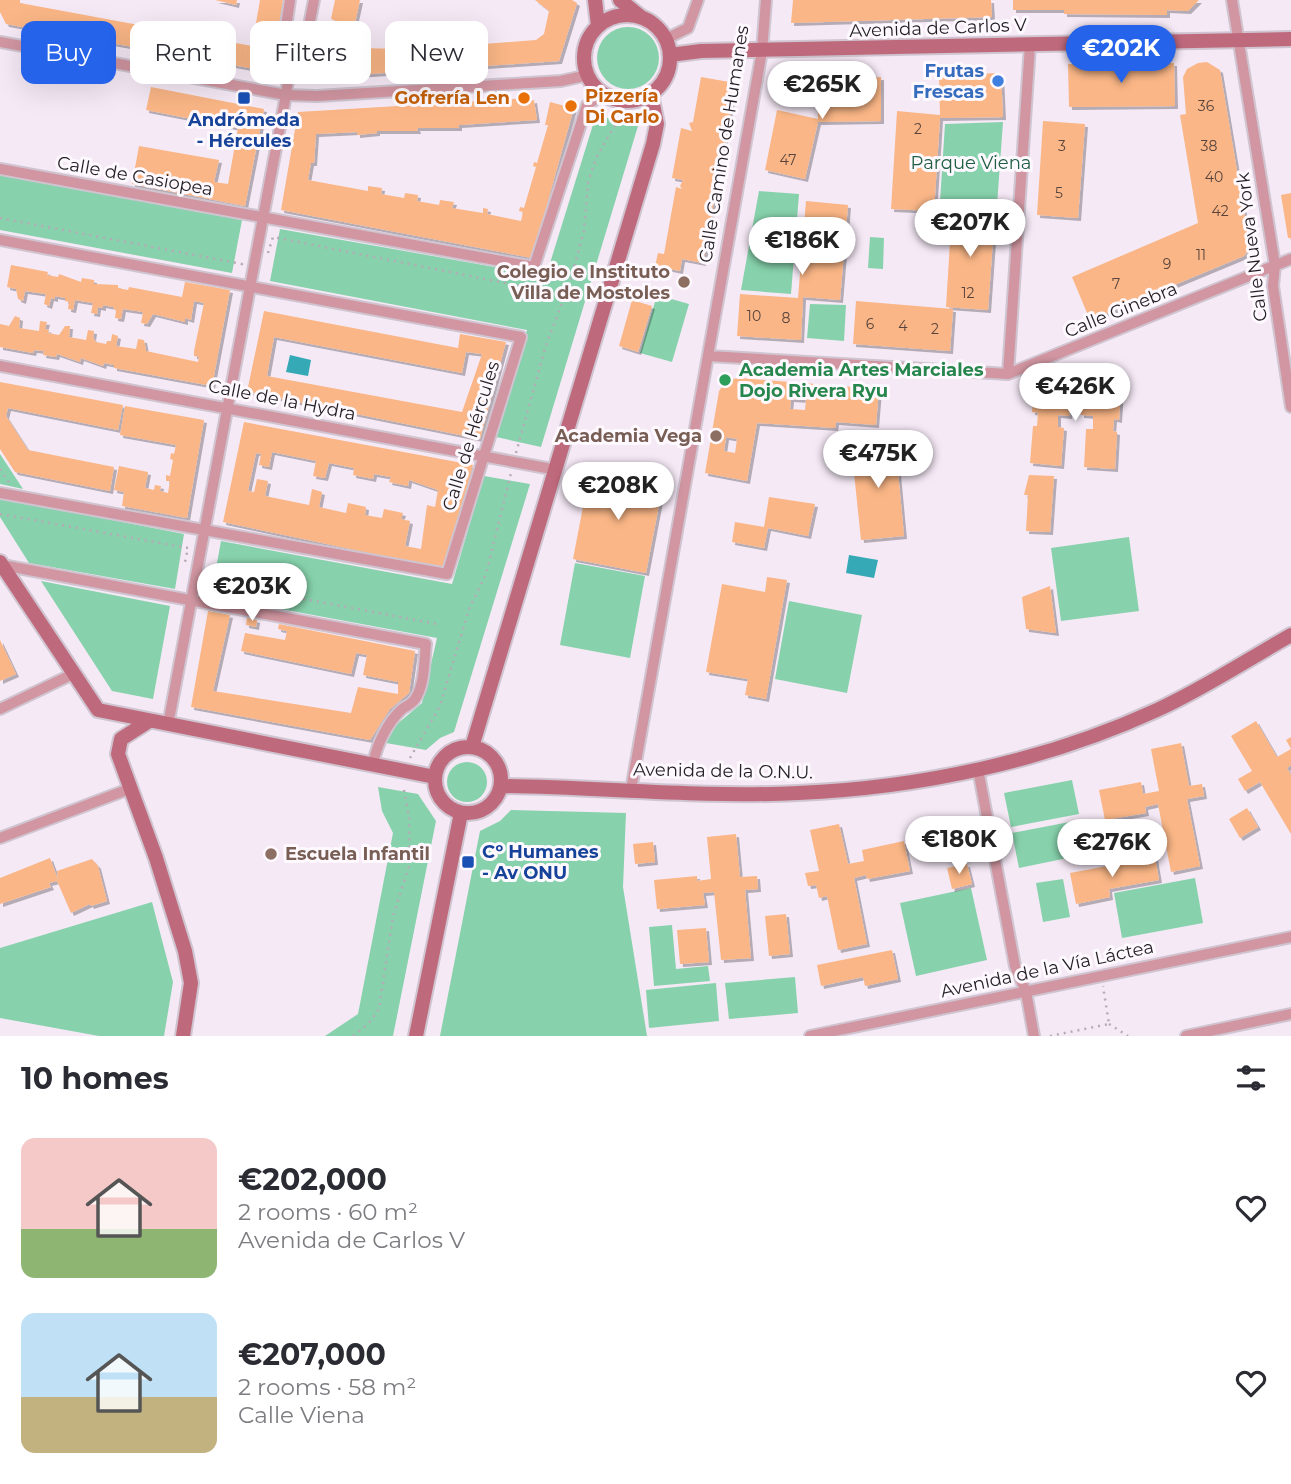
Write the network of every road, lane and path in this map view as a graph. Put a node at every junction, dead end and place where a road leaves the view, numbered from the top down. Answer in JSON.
{"nodes":[{"id":1,"x":290,"y":0,"type":"edge"},
{"id":2,"x":314,"y":0,"type":"edge"},
{"id":3,"x":595,"y":0,"type":"edge"},
{"id":4,"x":620,"y":0,"type":"edge"},
{"id":5,"x":698,"y":0,"type":"edge"},
{"id":6,"x":766,"y":0,"type":"edge"},
{"id":7,"x":1232,"y":0,"type":"edge"},
{"id":8,"x":642,"y":17,"type":"junction"},
{"id":9,"x":287,"y":21,"type":"edge"},
{"id":10,"x":310,"y":21,"type":"edge"},
{"id":11,"x":598,"y":26,"type":"junction"},
{"id":12,"x":666,"y":39,"type":"junction"},
{"id":13,"x":1291,"y":39,"type":"edge"},
{"id":14,"x":0,"y":41,"type":"edge"},
{"id":15,"x":1240,"y":41,"type":"junction"},
{"id":16,"x":1030,"y":45,"type":"junction"},
{"id":17,"x":762,"y":51,"type":"junction"},
{"id":18,"x":670,"y":55,"type":"junction"},
{"id":19,"x":588,"y":75,"type":"junction"},
{"id":20,"x":287,"y":84,"type":"edge"},
{"id":21,"x":603,"y":94,"type":"junction"},
{"id":22,"x":651,"y":94,"type":"junction"},
{"id":23,"x":286,"y":95,"type":"junction"},
{"id":24,"x":625,"y":101,"type":"junction"},
{"id":25,"x":0,"y":169,"type":"edge"},
{"id":26,"x":0,"y":218,"type":"edge"},
{"id":27,"x":264,"y":218,"type":"junction"},
{"id":28,"x":0,"y":240,"type":"edge"},
{"id":29,"x":258,"y":251,"type":"junction"},
{"id":30,"x":243,"y":256,"type":"dead end"},
{"id":31,"x":1291,"y":259,"type":"edge"},
{"id":32,"x":1275,"y":265,"type":"junction"},
{"id":33,"x":251,"y":287,"type":"junction"},
{"id":34,"x":566,"y":295,"type":"junction"},
{"id":35,"x":709,"y":356,"type":"junction"},
{"id":36,"x":0,"y":366,"type":"edge"},
{"id":37,"x":1008,"y":374,"type":"junction"},
{"id":38,"x":1291,"y":407,"type":"edge"},
{"id":39,"x":229,"y":408,"type":"junction"},
{"id":40,"x":484,"y":456,"type":"junction"},
{"id":41,"x":514,"y":461,"type":"junction"},
{"id":42,"x":557,"y":470,"type":"junction"},
{"id":43,"x":0,"y":493,"type":"edge"},
{"id":44,"x":0,"y":514,"type":"edge"},
{"id":45,"x":206,"y":531,"type":"junction"},
{"id":46,"x":185,"y":562,"type":"dead end"},
{"id":47,"x":1,"y":563,"type":"edge"},
{"id":48,"x":211,"y":566,"type":"dead end"},
{"id":49,"x":192,"y":600,"type":"junction"},
{"id":50,"x":438,"y":624,"type":"dead end"},
{"id":51,"x":1291,"y":635,"type":"edge"},
{"id":52,"x":73,"y":674,"type":"junction"},
{"id":53,"x":0,"y":709,"type":"edge"},
{"id":54,"x":149,"y":721,"type":"junction"},
{"id":55,"x":168,"y":725,"type":"junction"},
{"id":56,"x":472,"y":747,"type":"junction"},
{"id":57,"x":373,"y":764,"type":"junction"},
{"id":58,"x":978,"y":769,"type":"junction"},
{"id":59,"x":405,"y":771,"type":"junction"},
{"id":60,"x":435,"y":777,"type":"junction"},
{"id":61,"x":501,"y":786,"type":"junction"},
{"id":62,"x":129,"y":789,"type":"junction"},
{"id":63,"x":631,"y":790,"type":"junction"},
{"id":64,"x":461,"y":813,"type":"junction"},
{"id":65,"x":0,"y":838,"type":"edge"},
{"id":66,"x":1291,"y":937,"type":"edge"},
{"id":67,"x":1101,"y":976,"type":"junction"},
{"id":68,"x":1026,"y":992,"type":"junction"},
{"id":69,"x":1291,"y":1014,"type":"edge"},
{"id":70,"x":1109,"y":1024,"type":"junction"},
{"id":71,"x":183,"y":1036,"type":"edge"},
{"id":72,"x":353,"y":1036,"type":"edge"},
{"id":73,"x":415,"y":1036,"type":"edge"},
{"id":74,"x":810,"y":1036,"type":"edge"},
{"id":75,"x":1034,"y":1036,"type":"edge"},
{"id":76,"x":1051,"y":1036,"type":"edge"},
{"id":77,"x":1128,"y":1036,"type":"edge"},
{"id":78,"x":1186,"y":1036,"type":"edge"}],
"edges":[{"from":1,"to":9,"type":"street"},
{"from":2,"to":10,"type":"street"},
{"from":3,"to":11,"type":"street"},
{"from":4,"to":8,"type":"street"},
{"from":5,"to":12,"type":"street"},
{"from":6,"to":17,"type":"street","name":"Calle Camino de Humanes"},
{"from":7,"to":15,"type":"street","name":"Calle Nueva York"},
{"from":8,"to":11,"type":"street"},
{"from":8,"to":12,"type":"street"},
{"from":11,"to":19,"type":"street"},
{"from":12,"to":18,"type":"street"},
{"from":13,"to":15,"type":"street","name":"Avenida de Carlos V"},
{"from":14,"to":23,"type":"street"},
{"from":15,"to":16,"type":"street","name":"Avenida de Carlos V"},
{"from":15,"to":32,"type":"street","name":"Calle Nueva York"},
{"from":16,"to":17,"type":"street","name":"Avenida de Carlos V"},
{"from":16,"to":37,"type":"street"},
{"from":17,"to":18,"type":"street","name":"Avenida de Carlos V"},
{"from":17,"to":35,"type":"street","name":"Calle Camino de Humanes"},
{"from":18,"to":22,"type":"street"},
{"from":19,"to":21,"type":"street"},
{"from":19,"to":23,"type":"street"},
{"from":20,"to":23,"type":"street"},
{"from":21,"to":24,"type":"street"},
{"from":21,"to":27,"type":"street"},
{"from":22,"to":24,"type":"street"},
{"from":22,"to":42,"type":"street"},
{"from":23,"to":27,"type":"street"},
{"from":24,"to":34,"type":"path"},
{"from":25,"to":27,"type":"street","name":"Calle de Casiopea"},
{"from":26,"to":30,"type":"path"},
{"from":27,"to":29,"type":"street"},
{"from":28,"to":33,"type":"street"},
{"from":29,"to":33,"type":"street"},
{"from":29,"to":34,"type":"path"},
{"from":31,"to":32,"type":"street","name":"Calle Ginebra"},
{"from":32,"to":37,"type":"street","name":"Calle Ginebra"},
{"from":32,"to":38,"type":"street","name":"Calle Nueva York"},
{"from":33,"to":39,"type":"street"},
{"from":33,"to":40,"type":"street","name":"Calle de Hércules"},
{"from":34,"to":41,"type":"path"},
{"from":35,"to":37,"type":"street","name":"Calle Ginebra"},
{"from":35,"to":63,"type":"street","name":"Calle Camino de Humanes"},
{"from":36,"to":39,"type":"street","name":"Calle de la Hydra"},
{"from":39,"to":40,"type":"street","name":"Calle de la Hydra"},
{"from":39,"to":45,"type":"street"},
{"from":40,"to":41,"type":"street","name":"Calle de la Hydra"},
{"from":40,"to":45,"type":"street","name":"Calle de Hércules"},
{"from":41,"to":42,"type":"street","name":"Calle de la Hydra"},
{"from":41,"to":59,"type":"path"},
{"from":42,"to":56,"type":"street"},
{"from":43,"to":45,"type":"street","name":"Calle de Hércules"},
{"from":44,"to":46,"type":"path"},
{"from":45,"to":49,"type":"street"},
{"from":47,"to":49,"type":"street"},
{"from":47,"to":52,"type":"street"},
{"from":48,"to":50,"type":"path"},
{"from":49,"to":55,"type":"street"},
{"from":49,"to":57,"type":"street"},
{"from":51,"to":58,"type":"street","name":"Avenida de la O.N.U."},
{"from":52,"to":53,"type":"street"},
{"from":52,"to":54,"type":"street"},
{"from":54,"to":55,"type":"street"},
{"from":54,"to":62,"type":"street"},
{"from":55,"to":57,"type":"street"},
{"from":56,"to":60,"type":"street"},
{"from":56,"to":61,"type":"street"},
{"from":57,"to":59,"type":"street"},
{"from":58,"to":63,"type":"street","name":"Avenida de la O.N.U."},
{"from":58,"to":68,"type":"street"},
{"from":59,"to":60,"type":"street"},
{"from":59,"to":72,"type":"path"},
{"from":60,"to":64,"type":"street"},
{"from":61,"to":63,"type":"street","name":"Avenida de la O.N.U."},
{"from":61,"to":64,"type":"street"},
{"from":62,"to":65,"type":"street"},
{"from":62,"to":71,"type":"street"},
{"from":64,"to":73,"type":"street"},
{"from":66,"to":67,"type":"street","name":"Avenida de la Vía Láctea"},
{"from":67,"to":68,"type":"street","name":"Avenida de la Vía Láctea"},
{"from":67,"to":70,"type":"path"},
{"from":68,"to":74,"type":"street","name":"Avenida de la Vía Láctea"},
{"from":68,"to":75,"type":"street"},
{"from":69,"to":78,"type":"street"},
{"from":70,"to":76,"type":"path"},
{"from":70,"to":77,"type":"path"}]}
